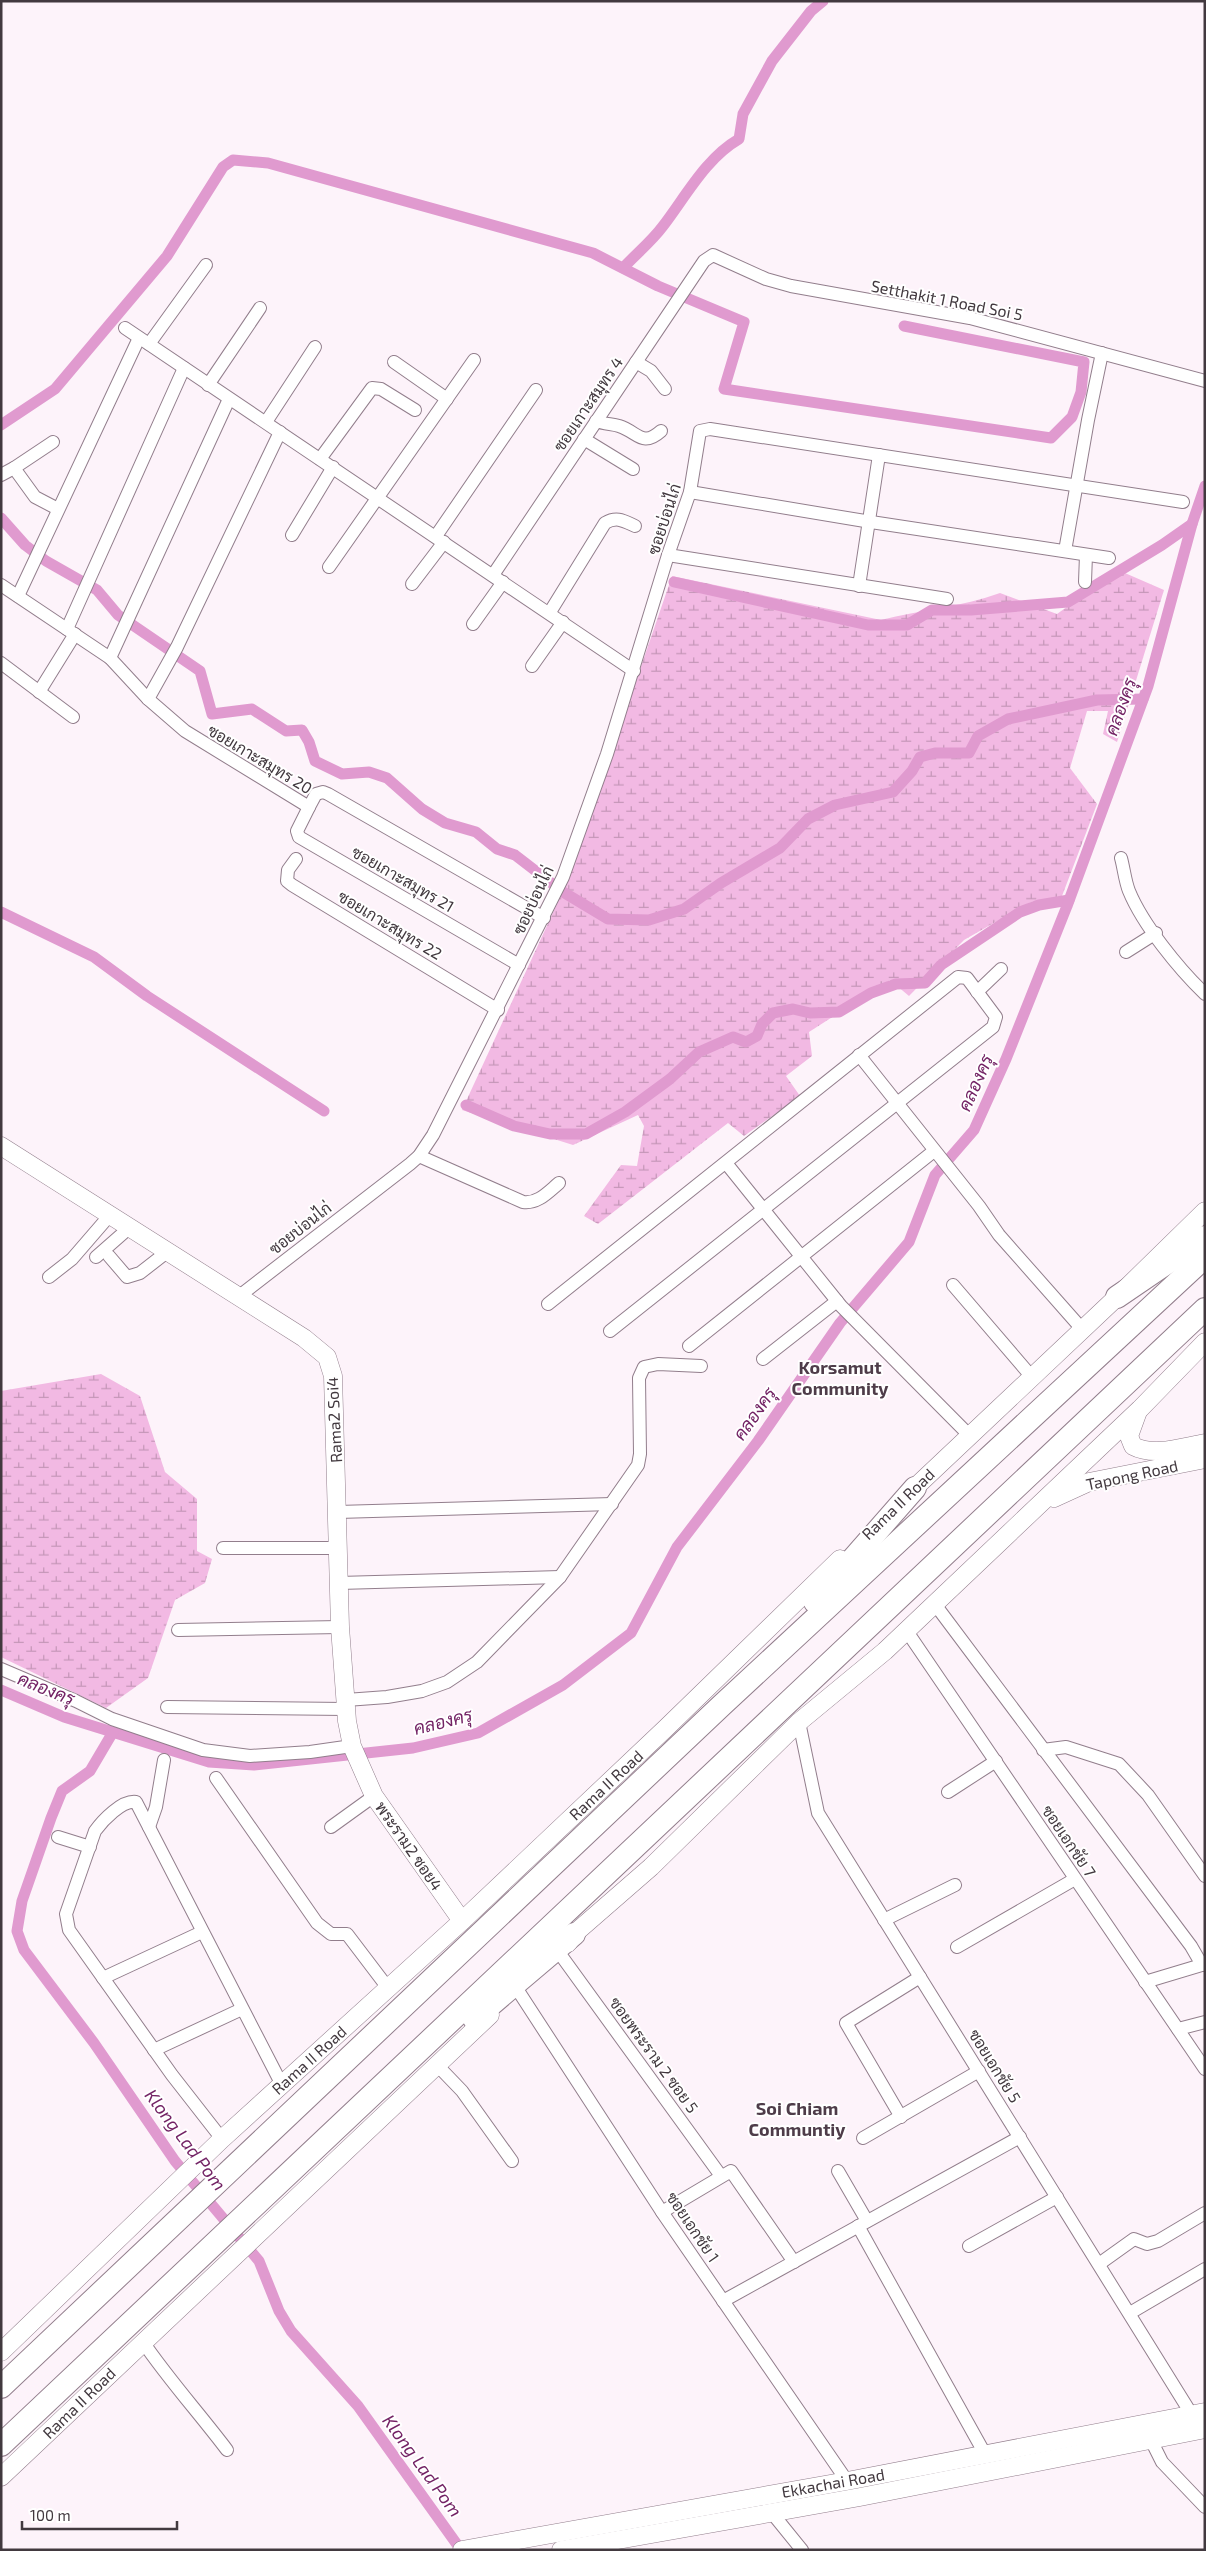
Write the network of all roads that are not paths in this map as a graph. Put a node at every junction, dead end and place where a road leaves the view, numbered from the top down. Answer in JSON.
{"nodes":[{"id":1,"x":713,"y":255,"type":"joint"},
{"id":2,"x":206,"y":265,"type":"dead end"},
{"id":3,"x":260,"y":308,"type":"dead end"},
{"id":4,"x":125,"y":328,"type":"dead end"},
{"id":5,"x":144,"y":341,"type":"junction"},
{"id":6,"x":314,"y":347,"type":"dead end"},
{"id":7,"x":1102,"y":353,"type":"junction"},
{"id":8,"x":474,"y":360,"type":"dead end"},
{"id":9,"x":394,"y":362,"type":"dead end"},
{"id":10,"x":636,"y":362,"type":"junction"},
{"id":11,"x":184,"y":368,"type":"junction"},
{"id":12,"x":1205,"y":381,"type":"edge"},
{"id":13,"x":208,"y":385,"type":"junction"},
{"id":14,"x":665,"y":389,"type":"dead end"},
{"id":15,"x":536,"y":390,"type":"dead end"},
{"id":16,"x":229,"y":399,"type":"junction"},
{"id":17,"x":448,"y":399,"type":"junction"},
{"id":18,"x":415,"y":410,"type":"dead end"},
{"id":19,"x":596,"y":421,"type":"junction"},
{"id":20,"x":266,"y":422,"type":"junction"},
{"id":21,"x":662,"y":431,"type":"dead end"},
{"id":22,"x":280,"y":432,"type":"junction"},
{"id":23,"x":584,"y":439,"type":"junction"},
{"id":24,"x":53,"y":442,"type":"dead end"},
{"id":25,"x":879,"y":455,"type":"junction"},
{"id":26,"x":320,"y":459,"type":"junction"},
{"id":27,"x":333,"y":467,"type":"junction"},
{"id":28,"x":14,"y":468,"type":"junction"},
{"id":29,"x":633,"y":469,"type":"dead end"},
{"id":30,"x":1,"y":476,"type":"edge"},
{"id":31,"x":1076,"y":485,"type":"junction"},
{"id":32,"x":690,"y":492,"type":"junction"},
{"id":33,"x":378,"y":497,"type":"junction"},
{"id":34,"x":1182,"y":502,"type":"dead end"},
{"id":35,"x":58,"y":509,"type":"junction"},
{"id":36,"x":870,"y":522,"type":"junction"},
{"id":37,"x":635,"y":526,"type":"dead end"},
{"id":38,"x":292,"y":535,"type":"dead end"},
{"id":39,"x":440,"y":539,"type":"junction"},
{"id":40,"x":1065,"y":551,"type":"junction"},
{"id":41,"x":668,"y":554,"type":"junction"},
{"id":42,"x":1086,"y":554,"type":"junction"},
{"id":43,"x":1109,"y":558,"type":"dead end"},
{"id":44,"x":329,"y":567,"type":"dead end"},
{"id":45,"x":498,"y":578,"type":"junction"},
{"id":46,"x":1085,"y":582,"type":"dead end"},
{"id":47,"x":412,"y":584,"type":"dead end"},
{"id":48,"x":1,"y":585,"type":"edge"},
{"id":49,"x":859,"y":586,"type":"junction"},
{"id":50,"x":18,"y":596,"type":"junction"},
{"id":51,"x":947,"y":599,"type":"dead end"},
{"id":52,"x":550,"y":612,"type":"junction"},
{"id":53,"x":563,"y":622,"type":"junction"},
{"id":54,"x":473,"y":624,"type":"dead end"},
{"id":55,"x":71,"y":632,"type":"junction"},
{"id":56,"x":110,"y":658,"type":"junction"},
{"id":57,"x":1,"y":663,"type":"edge"},
{"id":58,"x":532,"y":666,"type":"dead end"},
{"id":59,"x":634,"y":671,"type":"junction"},
{"id":60,"x":39,"y":692,"type":"junction"},
{"id":61,"x":148,"y":699,"type":"junction"},
{"id":62,"x":73,"y":718,"type":"dead end"},
{"id":63,"x":310,"y":807,"type":"junction"},
{"id":64,"x":1121,"y":858,"type":"dead end"},
{"id":65,"x":296,"y":859,"type":"dead end"},
{"id":66,"x":544,"y":918,"type":"junction"},
{"id":67,"x":1156,"y":933,"type":"junction"},
{"id":68,"x":1126,"y":952,"type":"dead end"},
{"id":69,"x":519,"y":965,"type":"junction"},
{"id":70,"x":1001,"y":969,"type":"dead end"},
{"id":71,"x":977,"y":992,"type":"junction"},
{"id":72,"x":1205,"y":994,"type":"edge"},
{"id":73,"x":498,"y":1010,"type":"junction"},
{"id":74,"x":859,"y":1055,"type":"junction"},
{"id":75,"x":898,"y":1102,"type":"junction"},
{"id":76,"x":1,"y":1146,"type":"edge"},
{"id":77,"x":936,"y":1154,"type":"junction"},
{"id":78,"x":419,"y":1156,"type":"junction"},
{"id":79,"x":726,"y":1163,"type":"junction"},
{"id":80,"x":559,"y":1183,"type":"dead end"},
{"id":81,"x":765,"y":1210,"type":"junction"},
{"id":82,"x":1205,"y":1211,"type":"edge"},
{"id":83,"x":110,"y":1215,"type":"junction"},
{"id":84,"x":129,"y":1228,"type":"junction"},
{"id":85,"x":1205,"y":1237,"type":"edge"},
{"id":86,"x":167,"y":1252,"type":"junction"},
{"id":87,"x":802,"y":1256,"type":"junction"},
{"id":88,"x":1205,"y":1257,"type":"edge"},
{"id":89,"x":49,"y":1278,"type":"dead end"},
{"id":90,"x":952,"y":1285,"type":"dead end"},
{"id":91,"x":238,"y":1297,"type":"junction"},
{"id":92,"x":1117,"y":1297,"type":"junction"},
{"id":93,"x":548,"y":1304,"type":"dead end"},
{"id":94,"x":839,"y":1304,"type":"junction"},
{"id":95,"x":1205,"y":1309,"type":"edge"},
{"id":96,"x":1082,"y":1330,"type":"junction"},
{"id":97,"x":610,"y":1331,"type":"dead end"},
{"id":98,"x":1205,"y":1342,"type":"edge"},
{"id":99,"x":689,"y":1346,"type":"dead end"},
{"id":100,"x":763,"y":1359,"type":"dead end"},
{"id":101,"x":701,"y":1366,"type":"dead end"},
{"id":102,"x":1031,"y":1376,"type":"junction"},
{"id":103,"x":1140,"y":1409,"type":"junction"},
{"id":104,"x":969,"y":1435,"type":"junction"},
{"id":105,"x":1204,"y":1455,"type":"edge"},
{"id":106,"x":915,"y":1488,"type":"junction"},
{"id":107,"x":612,"y":1504,"type":"junction"},
{"id":108,"x":1035,"y":1508,"type":"junction"},
{"id":109,"x":338,"y":1512,"type":"junction"},
{"id":110,"x":222,"y":1548,"type":"dead end"},
{"id":111,"x":339,"y":1548,"type":"junction"},
{"id":112,"x":560,"y":1577,"type":"junction"},
{"id":113,"x":339,"y":1583,"type":"junction"},
{"id":114,"x":934,"y":1603,"type":"junction"},
{"id":115,"x":340,"y":1627,"type":"junction"},
{"id":116,"x":178,"y":1630,"type":"dead end"},
{"id":117,"x":906,"y":1630,"type":"junction"},
{"id":118,"x":1,"y":1669,"type":"edge"},
{"id":119,"x":346,"y":1704,"type":"junction"},
{"id":120,"x":722,"y":1705,"type":"junction"},
{"id":121,"x":167,"y":1707,"type":"dead end"},
{"id":122,"x":799,"y":1722,"type":"junction"},
{"id":123,"x":353,"y":1748,"type":"junction"},
{"id":124,"x":1042,"y":1750,"type":"junction"},
{"id":125,"x":164,"y":1760,"type":"dead end"},
{"id":126,"x":996,"y":1761,"type":"junction"},
{"id":127,"x":216,"y":1778,"type":"dead end"},
{"id":128,"x":948,"y":1792,"type":"dead end"},
{"id":129,"x":374,"y":1796,"type":"junction"},
{"id":130,"x":149,"y":1827,"type":"junction"},
{"id":131,"x":331,"y":1827,"type":"dead end"},
{"id":132,"x":58,"y":1837,"type":"dead end"},
{"id":133,"x":90,"y":1846,"type":"junction"},
{"id":134,"x":1205,"y":1876,"type":"edge"},
{"id":135,"x":1075,"y":1879,"type":"junction"},
{"id":136,"x":955,"y":1885,"type":"dead end"},
{"id":137,"x":884,"y":1920,"type":"junction"},
{"id":138,"x":462,"y":1921,"type":"junction"},
{"id":139,"x":202,"y":1932,"type":"junction"},
{"id":140,"x":574,"y":1934,"type":"junction"},
{"id":141,"x":957,"y":1947,"type":"dead end"},
{"id":142,"x":560,"y":1954,"type":"junction"},
{"id":143,"x":1204,"y":1964,"type":"edge"},
{"id":144,"x":103,"y":1978,"type":"junction"},
{"id":145,"x":920,"y":1978,"type":"junction"},
{"id":146,"x":1145,"y":1982,"type":"junction"},
{"id":147,"x":388,"y":1988,"type":"junction"},
{"id":148,"x":517,"y":1990,"type":"junction"},
{"id":149,"x":242,"y":2009,"type":"junction"},
{"id":150,"x":1205,"y":2022,"type":"edge"},
{"id":151,"x":1178,"y":2029,"type":"junction"},
{"id":152,"x":154,"y":2050,"type":"junction"},
{"id":153,"x":436,"y":2064,"type":"junction"},
{"id":154,"x":1205,"y":2070,"type":"edge"},
{"id":155,"x":979,"y":2071,"type":"junction"},
{"id":156,"x":282,"y":2085,"type":"junction"},
{"id":157,"x":901,"y":2116,"type":"junction"},
{"id":158,"x":1020,"y":2137,"type":"junction"},
{"id":159,"x":863,"y":2138,"type":"dead end"},
{"id":160,"x":222,"y":2139,"type":"junction"},
{"id":161,"x":512,"y":2161,"type":"dead end"},
{"id":162,"x":838,"y":2170,"type":"dead end"},
{"id":163,"x":721,"y":2176,"type":"junction"},
{"id":164,"x":1057,"y":2197,"type":"junction"},
{"id":165,"x":662,"y":2212,"type":"junction"},
{"id":166,"x":1205,"y":2213,"type":"edge"},
{"id":167,"x":249,"y":2222,"type":"junction"},
{"id":168,"x":862,"y":2224,"type":"junction"},
{"id":169,"x":230,"y":2244,"type":"junction"},
{"id":170,"x":969,"y":2246,"type":"dead end"},
{"id":171,"x":794,"y":2262,"type":"junction"},
{"id":172,"x":1099,"y":2264,"type":"junction"},
{"id":173,"x":1205,"y":2269,"type":"edge"},
{"id":174,"x":723,"y":2301,"type":"junction"},
{"id":175,"x":1130,"y":2313,"type":"junction"},
{"id":176,"x":143,"y":2342,"type":"junction"},
{"id":177,"x":1,"y":2352,"type":"edge"},
{"id":178,"x":1,"y":2387,"type":"edge"},
{"id":179,"x":1199,"y":2414,"type":"edge"},
{"id":180,"x":1205,"y":2429,"type":"edge"},
{"id":181,"x":1151,"y":2440,"type":"junction"},
{"id":182,"x":1,"y":2446,"type":"edge"},
{"id":183,"x":226,"y":2450,"type":"dead end"},
{"id":184,"x":987,"y":2463,"type":"junction"},
{"id":185,"x":1,"y":2477,"type":"edge"},
{"id":186,"x":847,"y":2480,"type":"junction"},
{"id":187,"x":1205,"y":2507,"type":"edge"},
{"id":188,"x":772,"y":2513,"type":"junction"},
{"id":189,"x":462,"y":2550,"type":"edge"},
{"id":190,"x":561,"y":2550,"type":"edge"},
{"id":191,"x":802,"y":2550,"type":"edge"}],
"edges":[{"from":1,"to":7,"type":"street","name":"Setthakit 1 Road Soi 5"},
{"from":1,"to":10,"type":"street","name":"ซอยเกาะสมุทร 4"},
{"from":2,"to":5,"type":"street"},
{"from":3,"to":13,"type":"street"},
{"from":4,"to":5,"type":"street"},
{"from":5,"to":11,"type":"street"},
{"from":5,"to":35,"type":"street"},
{"from":6,"to":20,"type":"street"},
{"from":7,"to":12,"type":"street","name":"Setthakit 1 Road Soi 5"},
{"from":7,"to":31,"type":"street"},
{"from":8,"to":17,"type":"street"},
{"from":9,"to":17,"type":"street"},
{"from":10,"to":14,"type":"street"},
{"from":10,"to":19,"type":"street","name":"ซอยเกาะสมุทร 4"},
{"from":11,"to":13,"type":"street"},
{"from":11,"to":55,"type":"street"},
{"from":13,"to":16,"type":"street"},
{"from":15,"to":39,"type":"street"},
{"from":16,"to":20,"type":"street"},
{"from":16,"to":56,"type":"street"},
{"from":17,"to":33,"type":"street"},
{"from":18,"to":26,"type":"street"},
{"from":19,"to":21,"type":"street"},
{"from":19,"to":23,"type":"street","name":"ซอยเกาะสมุทร 4"},
{"from":20,"to":22,"type":"street"},
{"from":22,"to":26,"type":"street"},
{"from":22,"to":61,"type":"street"},
{"from":23,"to":29,"type":"street"},
{"from":23,"to":45,"type":"street","name":"ซอยเกาะสมุทร 4"},
{"from":24,"to":28,"type":"street"},
{"from":25,"to":31,"type":"street"},
{"from":25,"to":32,"type":"street","name":"ซอยบ่อนไก่"},
{"from":25,"to":36,"type":"street"},
{"from":26,"to":27,"type":"street"},
{"from":27,"to":33,"type":"street"},
{"from":27,"to":38,"type":"street"},
{"from":28,"to":30,"type":"street"},
{"from":28,"to":35,"type":"street"},
{"from":31,"to":34,"type":"street"},
{"from":31,"to":40,"type":"street"},
{"from":32,"to":36,"type":"street"},
{"from":32,"to":41,"type":"street","name":"ซอยบ่อนไก่"},
{"from":33,"to":39,"type":"street"},
{"from":33,"to":44,"type":"street"},
{"from":35,"to":50,"type":"street"},
{"from":36,"to":40,"type":"street"},
{"from":36,"to":49,"type":"street"},
{"from":37,"to":52,"type":"street"},
{"from":39,"to":45,"type":"street"},
{"from":39,"to":47,"type":"street"},
{"from":40,"to":42,"type":"street"},
{"from":41,"to":49,"type":"street"},
{"from":41,"to":59,"type":"street","name":"ซอยบ่อนไก่"},
{"from":42,"to":43,"type":"street"},
{"from":42,"to":46,"type":"street"},
{"from":45,"to":52,"type":"street"},
{"from":45,"to":54,"type":"street","name":"ซอยเกาะสมุทร 4"},
{"from":48,"to":50,"type":"street","name":"ซอยเกาะสมุทร 20"},
{"from":49,"to":51,"type":"street"},
{"from":50,"to":55,"type":"street","name":"ซอยเกาะสมุทร 20"},
{"from":52,"to":53,"type":"street"},
{"from":53,"to":58,"type":"street"},
{"from":53,"to":59,"type":"street"},
{"from":55,"to":56,"type":"street","name":"ซอยเกาะสมุทร 20"},
{"from":55,"to":60,"type":"street"},
{"from":56,"to":61,"type":"street","name":"ซอยเกาะสมุทร 20"},
{"from":57,"to":60,"type":"street"},
{"from":59,"to":66,"type":"street","name":"ซอยบ่อนไก่"},
{"from":60,"to":62,"type":"street"},
{"from":61,"to":63,"type":"street","name":"ซอยเกาะสมุทร 20"},
{"from":63,"to":66,"type":"street","name":"ซอยเกาะสมุทร 20"},
{"from":63,"to":69,"type":"street","name":"ซอยเกาะสมุทร 21"},
{"from":64,"to":67,"type":"street"},
{"from":65,"to":73,"type":"street","name":"ซอยเกาะสมุทร 22"},
{"from":66,"to":69,"type":"street","name":"ซอยบ่อนไก่"},
{"from":67,"to":68,"type":"street"},
{"from":67,"to":72,"type":"street"},
{"from":69,"to":73,"type":"street","name":"ซอยบ่อนไก่"},
{"from":70,"to":71,"type":"street"},
{"from":71,"to":74,"type":"street"},
{"from":71,"to":75,"type":"street"},
{"from":73,"to":78,"type":"street","name":"ซอยบ่อนไก่"},
{"from":74,"to":75,"type":"street"},
{"from":74,"to":79,"type":"street"},
{"from":75,"to":77,"type":"street"},
{"from":75,"to":81,"type":"street"},
{"from":76,"to":83,"type":"main road","name":"Rama2 Soi4"},
{"from":77,"to":87,"type":"street"},
{"from":77,"to":96,"type":"street"},
{"from":78,"to":80,"type":"street"},
{"from":78,"to":91,"type":"street","name":"ซอยบ่อนไก่"},
{"from":79,"to":81,"type":"street"},
{"from":79,"to":93,"type":"street"},
{"from":81,"to":87,"type":"street"},
{"from":81,"to":97,"type":"street"},
{"from":82,"to":92,"type":"main road","name":"Rama II Road"},
{"from":83,"to":84,"type":"main road","name":"Rama2 Soi4"},
{"from":83,"to":89,"type":"street"},
{"from":84,"to":86,"type":"main road","name":"Rama2 Soi4"},
{"from":84,"to":86,"type":"street"},
{"from":85,"to":92,"type":"highway"},
{"from":86,"to":91,"type":"main road","name":"Rama2 Soi4"},
{"from":87,"to":94,"type":"street"},
{"from":87,"to":99,"type":"street"},
{"from":88,"to":120,"type":"highway","name":"Rama II Road"},
{"from":90,"to":102,"type":"street"},
{"from":91,"to":109,"type":"main road","name":"Rama2 Soi4"},
{"from":92,"to":96,"type":"main road","name":"Rama II Road"},
{"from":94,"to":100,"type":"street"},
{"from":94,"to":104,"type":"street"},
{"from":95,"to":167,"type":"highway","name":"Rama II Road"},
{"from":96,"to":102,"type":"main road","name":"Rama II Road"},
{"from":98,"to":103,"type":"main road","name":"Rama II Road"},
{"from":101,"to":107,"type":"street"},
{"from":102,"to":104,"type":"main road","name":"Rama II Road"},
{"from":103,"to":105,"type":"main road","name":"Tapong Road"},
{"from":103,"to":108,"type":"main road","name":"Rama II Road"},
{"from":104,"to":106,"type":"main road","name":"Rama II Road"},
{"from":105,"to":108,"type":"main road","name":"Tapong Road"},
{"from":106,"to":120,"type":"highway"},
{"from":106,"to":138,"type":"main road","name":"Rama II Road"},
{"from":107,"to":109,"type":"street"},
{"from":107,"to":112,"type":"street"},
{"from":108,"to":114,"type":"main road","name":"Rama II Road"},
{"from":109,"to":111,"type":"main road","name":"Rama2 Soi4"},
{"from":110,"to":111,"type":"street"},
{"from":111,"to":113,"type":"main road","name":"Rama2 Soi4"},
{"from":112,"to":113,"type":"street"},
{"from":112,"to":119,"type":"street"},
{"from":113,"to":115,"type":"main road","name":"Rama2 Soi4"},
{"from":114,"to":117,"type":"main road","name":"Rama II Road"},
{"from":114,"to":124,"type":"street"},
{"from":115,"to":116,"type":"street"},
{"from":115,"to":119,"type":"main road","name":"Rama2 Soi4"},
{"from":117,"to":122,"type":"main road","name":"Rama II Road"},
{"from":117,"to":126,"type":"street","name":"ซอยเอกชัย 7"},
{"from":118,"to":123,"type":"street"},
{"from":119,"to":121,"type":"street"},
{"from":119,"to":123,"type":"main road","name":"Rama2 Soi4"},
{"from":120,"to":178,"type":"highway","name":"Rama II Road"},
{"from":122,"to":137,"type":"street","name":"ซอยเอกชัย 5"},
{"from":122,"to":140,"type":"main road","name":"Rama II Road"},
{"from":123,"to":129,"type":"main road","name":"พระราม2 ซอย4"},
{"from":124,"to":134,"type":"street"},
{"from":124,"to":143,"type":"street"},
{"from":125,"to":130,"type":"street"},
{"from":126,"to":128,"type":"street"},
{"from":126,"to":135,"type":"street","name":"ซอยเอกชัย 7"},
{"from":127,"to":147,"type":"street"},
{"from":129,"to":131,"type":"street"},
{"from":129,"to":138,"type":"main road","name":"พระราม2 ซอย4"},
{"from":130,"to":133,"type":"street"},
{"from":130,"to":139,"type":"street"},
{"from":132,"to":133,"type":"street"},
{"from":133,"to":144,"type":"street"},
{"from":135,"to":141,"type":"street"},
{"from":135,"to":146,"type":"street","name":"ซอยเอกชัย 7"},
{"from":136,"to":137,"type":"street"},
{"from":137,"to":145,"type":"street","name":"ซอยเอกชัย 5"},
{"from":138,"to":147,"type":"main road","name":"Rama II Road"},
{"from":139,"to":144,"type":"street"},
{"from":139,"to":149,"type":"street"},
{"from":140,"to":142,"type":"main road","name":"Rama II Road"},
{"from":140,"to":167,"type":"highway"},
{"from":142,"to":148,"type":"main road","name":"Rama II Road"},
{"from":142,"to":163,"type":"street","name":"ซอยพระราม 2 ซอย 5"},
{"from":143,"to":146,"type":"street"},
{"from":144,"to":152,"type":"street"},
{"from":145,"to":155,"type":"street","name":"ซอยเอกชัย 5"},
{"from":145,"to":157,"type":"street"},
{"from":146,"to":151,"type":"street","name":"ซอยเอกชัย 7"},
{"from":147,"to":156,"type":"main road","name":"Rama II Road"},
{"from":148,"to":153,"type":"main road","name":"Rama II Road"},
{"from":148,"to":165,"type":"street","name":"ซอยเอกชัย 1"},
{"from":149,"to":152,"type":"street"},
{"from":149,"to":156,"type":"street"},
{"from":150,"to":151,"type":"street"},
{"from":151,"to":154,"type":"street","name":"ซอยเอกชัย 7"},
{"from":152,"to":160,"type":"street"},
{"from":153,"to":161,"type":"street"},
{"from":153,"to":167,"type":"main road","name":"Rama II Road"},
{"from":155,"to":157,"type":"street"},
{"from":155,"to":158,"type":"street","name":"ซอยเอกชัย 5"},
{"from":156,"to":160,"type":"main road","name":"Rama II Road"},
{"from":157,"to":159,"type":"street"},
{"from":158,"to":164,"type":"street","name":"ซอยเอกชัย 5"},
{"from":158,"to":168,"type":"street"},
{"from":160,"to":177,"type":"main road","name":"Rama II Road"},
{"from":162,"to":168,"type":"street"},
{"from":163,"to":165,"type":"street"},
{"from":163,"to":171,"type":"street"},
{"from":164,"to":170,"type":"street"},
{"from":164,"to":172,"type":"street","name":"ซอยเอกชัย 5"},
{"from":165,"to":174,"type":"street","name":"ซอยเอกชัย 1"},
{"from":166,"to":172,"type":"street"},
{"from":167,"to":169,"type":"highway","name":"Rama II Road"},
{"from":168,"to":171,"type":"street"},
{"from":168,"to":184,"type":"street"},
{"from":169,"to":176,"type":"main road","name":"Rama II Road"},
{"from":169,"to":182,"type":"highway","name":"Rama II Road"},
{"from":171,"to":174,"type":"street"},
{"from":172,"to":175,"type":"street","name":"ซอยเอกชัย 5"},
{"from":173,"to":175,"type":"street"},
{"from":174,"to":186,"type":"street","name":"ซอยเอกชัย 1"},
{"from":175,"to":179,"type":"street","name":"ซอยเอกชัย 5"},
{"from":176,"to":183,"type":"street"},
{"from":176,"to":185,"type":"main road","name":"Rama II Road"},
{"from":179,"to":184,"type":"main road","name":"Ekkachai Road"},
{"from":180,"to":181,"type":"main road","name":"Ekkachai Road"},
{"from":181,"to":184,"type":"main road","name":"Ekkachai Road"},
{"from":181,"to":187,"type":"street"},
{"from":184,"to":186,"type":"main road","name":"Ekkachai Road"},
{"from":184,"to":188,"type":"main road","name":"Ekkachai Road"},
{"from":186,"to":189,"type":"main road","name":"Ekkachai Road"},
{"from":188,"to":190,"type":"main road","name":"Ekkachai Road"},
{"from":188,"to":191,"type":"street"}]}
